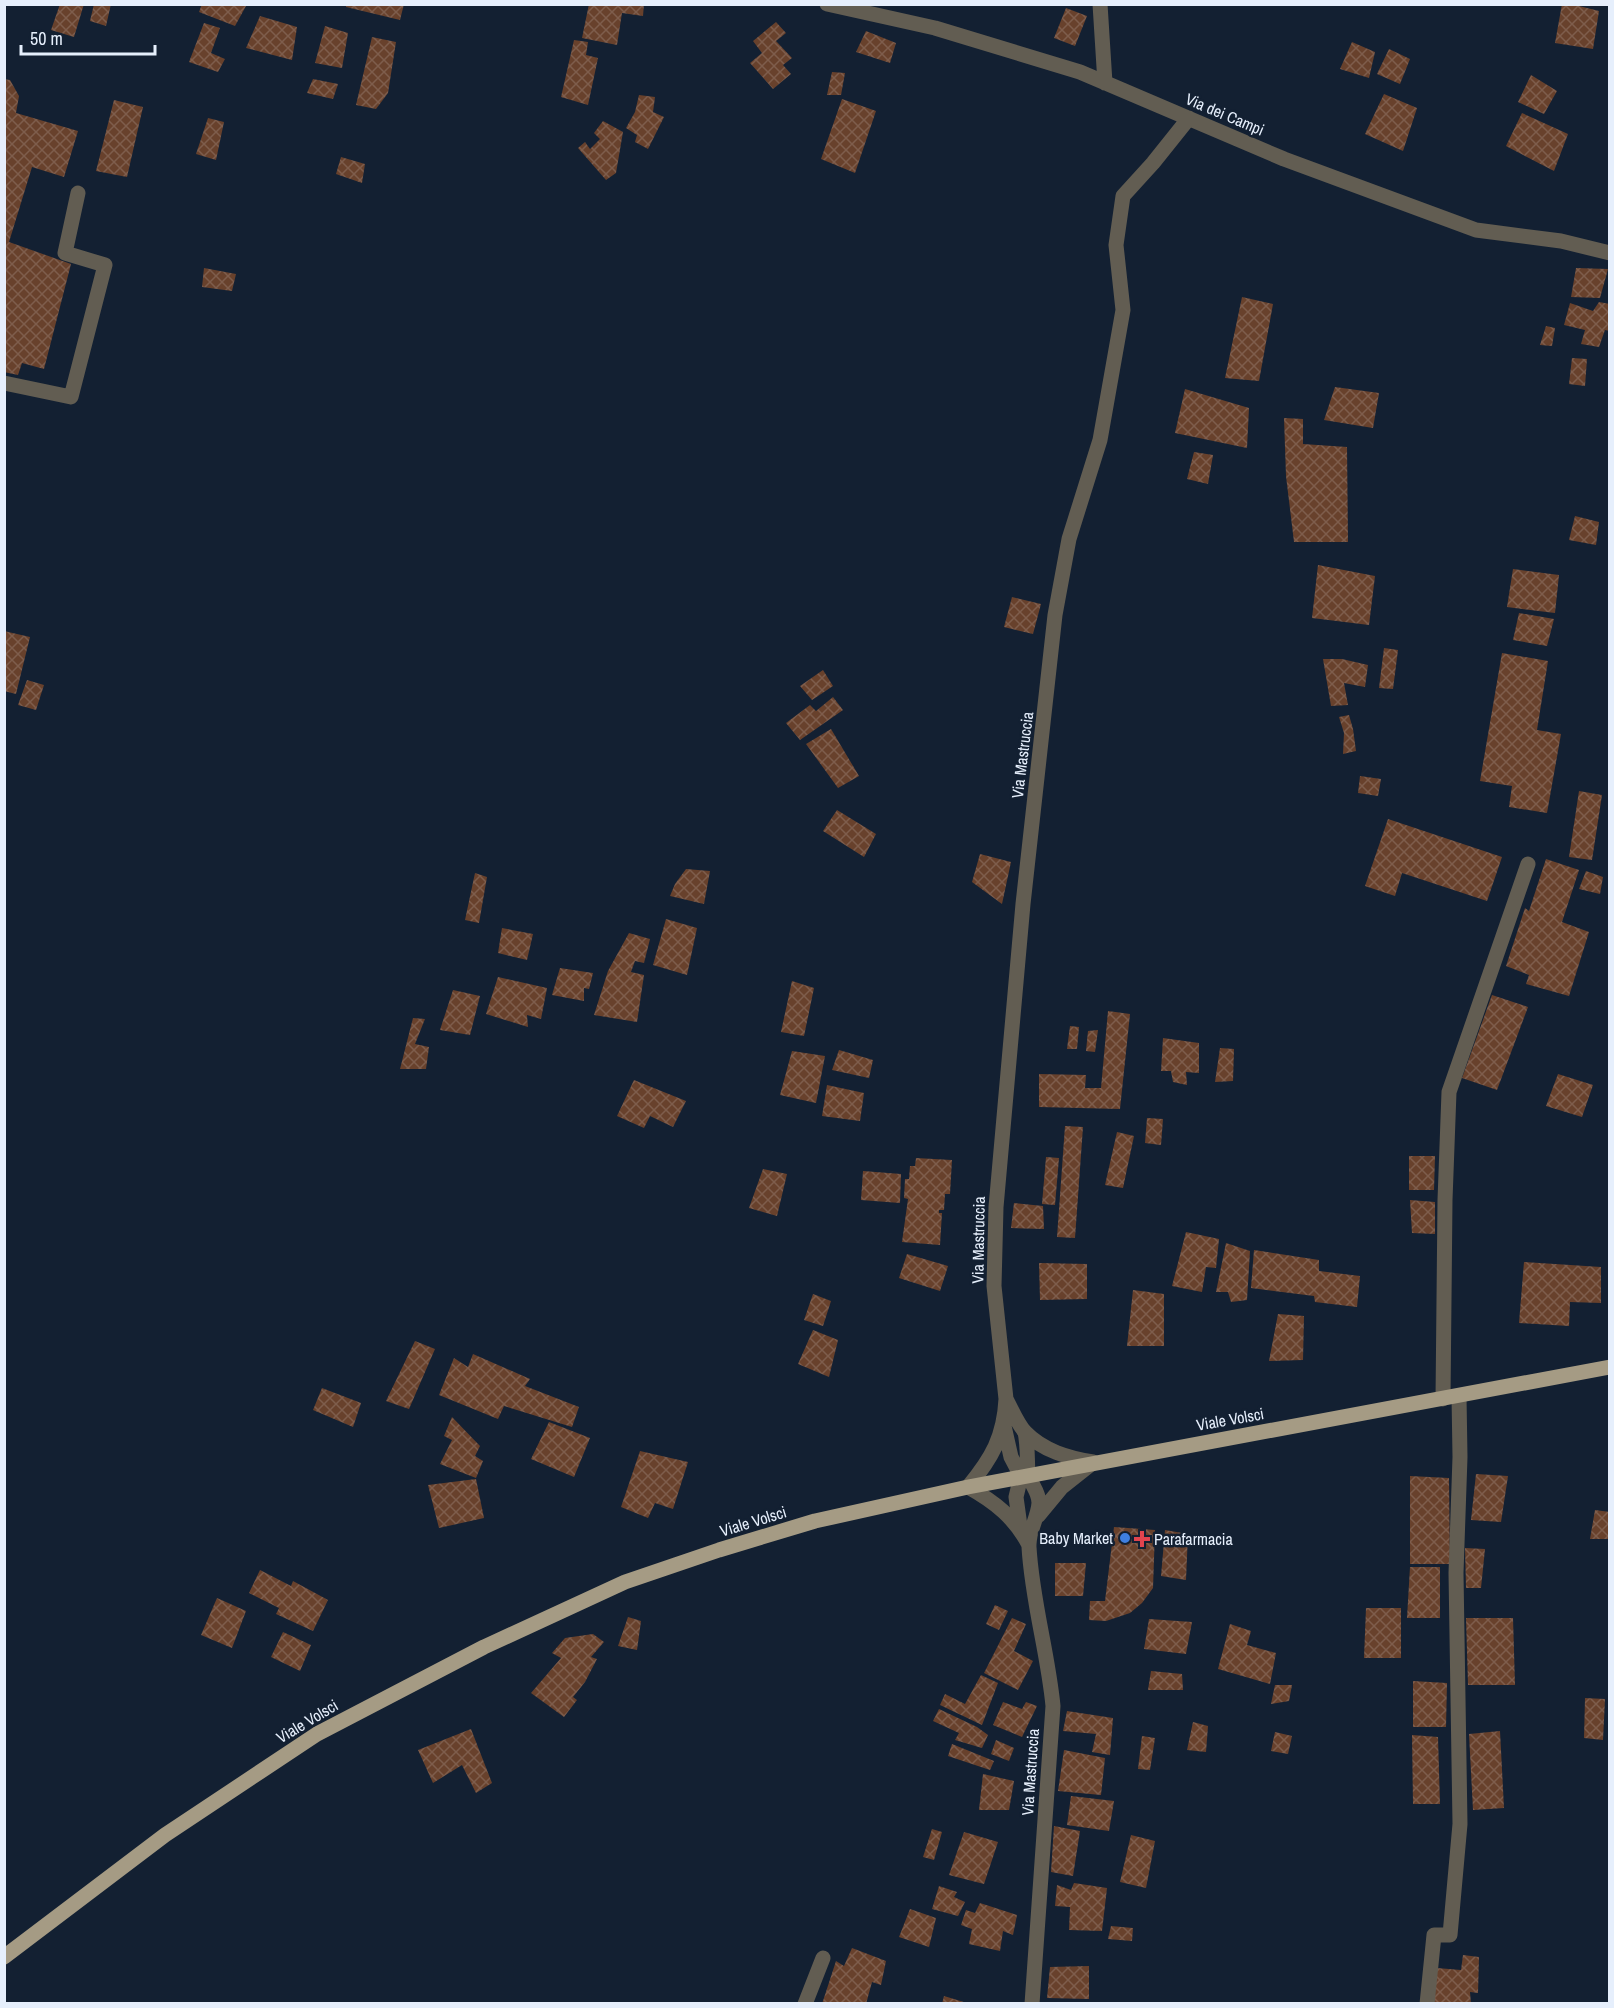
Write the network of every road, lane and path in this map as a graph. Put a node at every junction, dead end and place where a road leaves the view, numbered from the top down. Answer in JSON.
{"nodes":[{"id":1,"x":827,"y":4,"type":"edge"},
{"id":2,"x":1100,"y":4,"type":"edge"},
{"id":3,"x":1105,"y":83,"type":"junction"},
{"id":4,"x":1189,"y":118,"type":"junction"},
{"id":5,"x":78,"y":193,"type":"dead end"},
{"id":6,"x":1610,"y":254,"type":"edge"},
{"id":7,"x":4,"y":383,"type":"edge"},
{"id":8,"x":1528,"y":864,"type":"dead end"},
{"id":9,"x":1610,"y":1367,"type":"edge"},
{"id":10,"x":1460,"y":1396,"type":"junction"},
{"id":11,"x":1443,"y":1399,"type":"junction"},
{"id":12,"x":1006,"y":1400,"type":"junction"},
{"id":13,"x":1004,"y":1426,"type":"junction"},
{"id":14,"x":1025,"y":1432,"type":"junction"},
{"id":15,"x":1094,"y":1462,"type":"junction"},
{"id":16,"x":1025,"y":1476,"type":"junction"},
{"id":17,"x":968,"y":1487,"type":"junction"},
{"id":18,"x":1037,"y":1519,"type":"junction"},
{"id":19,"x":1021,"y":1531,"type":"junction"},
{"id":20,"x":1029,"y":1545,"type":"junction"},
{"id":21,"x":4,"y":1958,"type":"edge"},
{"id":22,"x":823,"y":1958,"type":"dead end"},
{"id":23,"x":805,"y":2004,"type":"edge"},
{"id":24,"x":1032,"y":2004,"type":"edge"},
{"id":25,"x":1427,"y":2004,"type":"edge"}],
"edges":[{"from":1,"to":3,"type":"street","name":"Via dei Campi"},
{"from":2,"to":3,"type":"street"},
{"from":3,"to":4,"type":"street","name":"Via dei Campi"},
{"from":4,"to":6,"type":"street","name":"Via dei Campi"},
{"from":4,"to":12,"type":"street","name":"Via Mastruccia"},
{"from":5,"to":7,"type":"street"},
{"from":8,"to":11,"type":"street"},
{"from":9,"to":10,"type":"main road","name":"Viale Volsci"},
{"from":10,"to":11,"type":"main road","name":"Viale Volsci"},
{"from":10,"to":25,"type":"street"},
{"from":11,"to":15,"type":"main road","name":"Viale Volsci"},
{"from":12,"to":13,"type":"street","name":"Via Mastruccia"},
{"from":12,"to":14,"type":"street"},
{"from":13,"to":16,"type":"street"},
{"from":13,"to":17,"type":"street"},
{"from":14,"to":15,"type":"street"},
{"from":14,"to":16,"type":"street"},
{"from":15,"to":16,"type":"main road","name":"Viale Volsci"},
{"from":15,"to":18,"type":"street"},
{"from":16,"to":17,"type":"main road","name":"Viale Volsci"},
{"from":16,"to":18,"type":"street"},
{"from":16,"to":19,"type":"street"},
{"from":17,"to":19,"type":"street"},
{"from":17,"to":21,"type":"main road","name":"Viale Volsci"},
{"from":18,"to":20,"type":"street"},
{"from":19,"to":20,"type":"street"},
{"from":20,"to":24,"type":"street","name":"Via Mastruccia"},
{"from":22,"to":23,"type":"street"}]}
